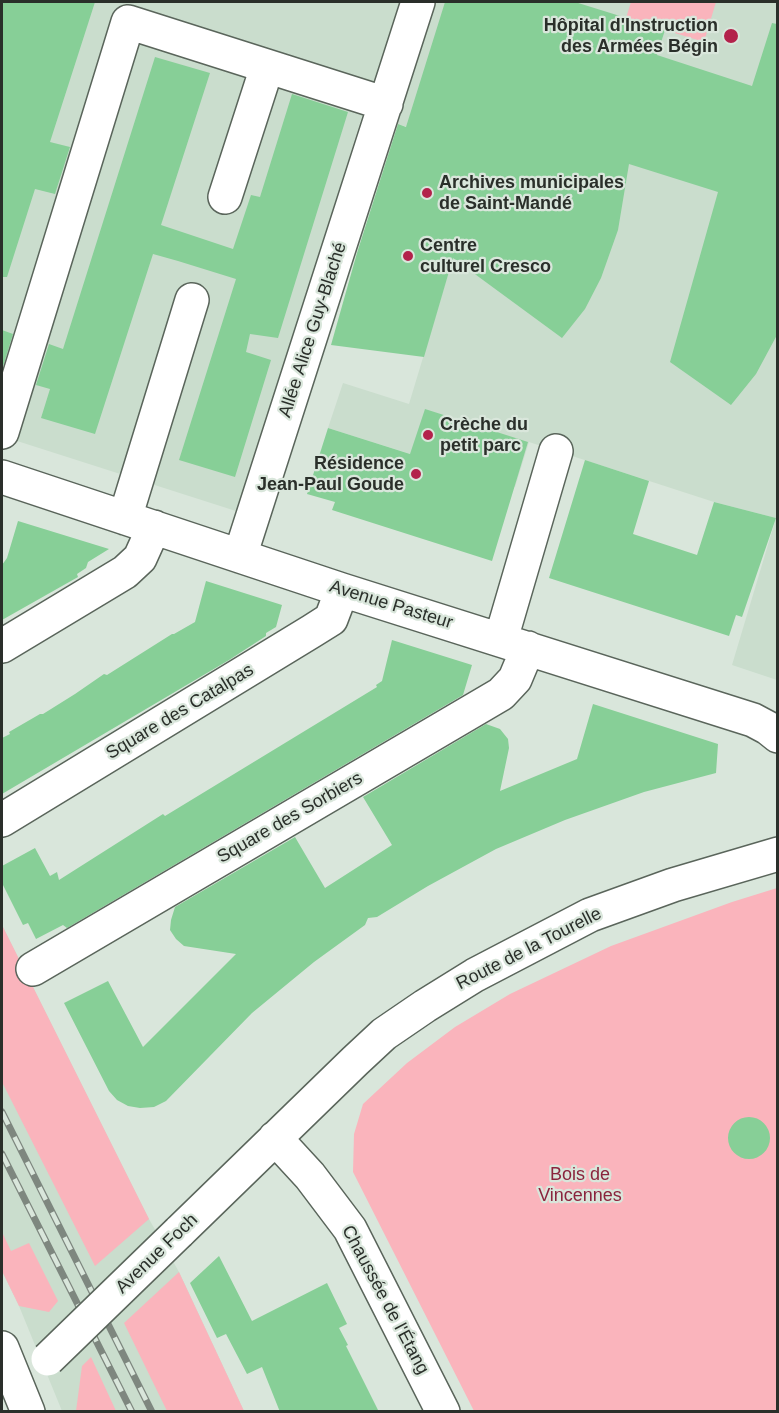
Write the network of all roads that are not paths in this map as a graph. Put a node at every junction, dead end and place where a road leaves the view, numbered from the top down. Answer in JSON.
{"nodes":[{"id":1,"x":418,"y":2,"type":"edge"},
{"id":2,"x":131,"y":12,"type":"edge"},
{"id":3,"x":267,"y":67,"type":"junction"},
{"id":4,"x":386,"y":104,"type":"junction"},
{"id":5,"x":225,"y":197,"type":"dead end"},
{"id":6,"x":192,"y":300,"type":"dead end"},
{"id":7,"x":3,"y":425,"type":"edge"},
{"id":8,"x":556,"y":451,"type":"dead end"},
{"id":9,"x":2,"y":477,"type":"edge"},
{"id":10,"x":140,"y":523,"type":"junction"},
{"id":11,"x":240,"y":556,"type":"junction"},
{"id":12,"x":342,"y":590,"type":"junction"},
{"id":13,"x":514,"y":643,"type":"junction"},
{"id":14,"x":2,"y":646,"type":"edge"},
{"id":15,"x":777,"y":736,"type":"edge"},
{"id":16,"x":2,"y":820,"type":"edge"},
{"id":17,"x":777,"y":854,"type":"edge"},
{"id":18,"x":33,"y":969,"type":"dead end"},
{"id":19,"x":313,"y":1102,"type":"joint"},
{"id":20,"x":275,"y":1138,"type":"junction"},
{"id":21,"x":2,"y":1348,"type":"edge"},
{"id":22,"x":16,"y":1402,"type":"edge"},
{"id":23,"x":443,"y":1412,"type":"edge"}],
"edges":[{"from":1,"to":4,"type":"street","name":"Allée Alice Guy-Blaché"},
{"from":2,"to":3,"type":"street"},
{"from":2,"to":7,"type":"street"},
{"from":3,"to":4,"type":"street"},
{"from":3,"to":5,"type":"street"},
{"from":4,"to":11,"type":"street","name":"Allée Alice Guy-Blaché"},
{"from":6,"to":10,"type":"street"},
{"from":8,"to":13,"type":"street","name":"Square des Sorbiers"},
{"from":9,"to":10,"type":"street","name":"Avenue Pasteur"},
{"from":10,"to":11,"type":"street","name":"Avenue Pasteur"},
{"from":10,"to":14,"type":"street"},
{"from":11,"to":12,"type":"street","name":"Avenue Pasteur"},
{"from":12,"to":13,"type":"street","name":"Avenue Pasteur"},
{"from":12,"to":16,"type":"street","name":"Square des Catalpas"},
{"from":13,"to":15,"type":"street","name":"Avenue Pasteur"},
{"from":13,"to":18,"type":"street","name":"Square des Sorbiers"},
{"from":17,"to":19,"type":"street","name":"Route de la Tourelle"},
{"from":19,"to":20,"type":"street","name":"Avenue Foch"},
{"from":20,"to":22,"type":"street","name":"Avenue Foch","bridge":true},
{"from":20,"to":23,"type":"street","name":"Chaussée de l'Étang"},
{"from":21,"to":22,"type":"street"}]}
